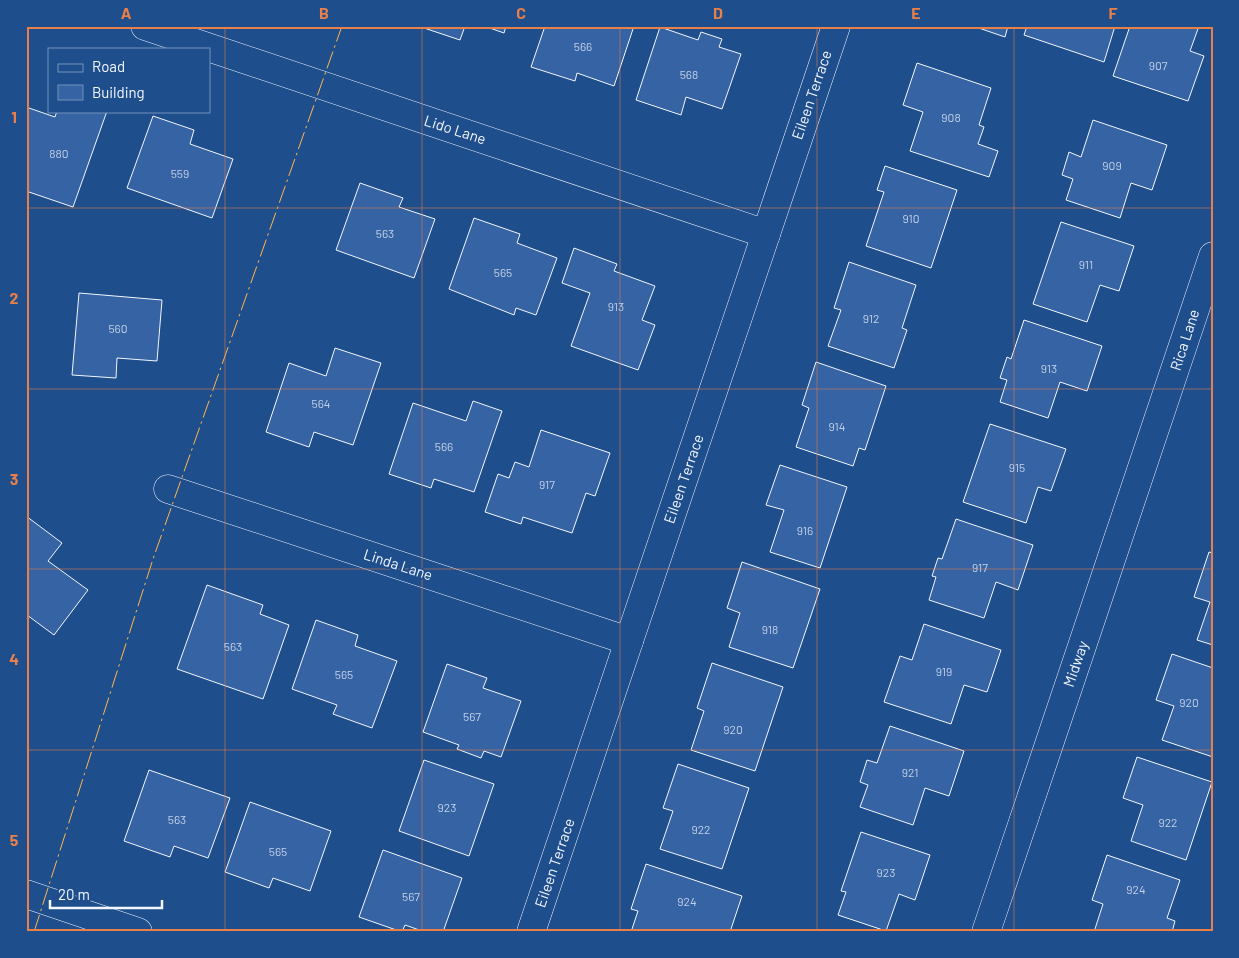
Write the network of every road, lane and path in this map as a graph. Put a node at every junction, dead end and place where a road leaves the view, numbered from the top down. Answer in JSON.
{"nodes":[{"id":1,"x":145,"y":26,"type":"edge"},
{"id":2,"x":836,"y":26,"type":"edge"},
{"id":3,"x":766,"y":234,"type":"junction"},
{"id":4,"x":1213,"y":256,"type":"edge"},
{"id":5,"x":1166,"y":395,"type":"joint"},
{"id":6,"x":168,"y":490,"type":"dead end"},
{"id":7,"x":629,"y":641,"type":"junction"},
{"id":8,"x":26,"y":894,"type":"edge"},
{"id":9,"x":138,"y":932,"type":"edge"},
{"id":10,"x":531,"y":932,"type":"edge"},
{"id":11,"x":986,"y":932,"type":"edge"}],
"edges":[{"from":1,"to":3,"type":"street","name":"Lido Lane"},
{"from":2,"to":3,"type":"street","name":"Eileen Terrace"},
{"from":3,"to":7,"type":"street","name":"Eileen Terrace"},
{"from":4,"to":5,"type":"street","name":"Rica Lane"},
{"from":5,"to":11,"type":"street","name":"Midway"},
{"from":6,"to":7,"type":"street","name":"Linda Lane"},
{"from":7,"to":10,"type":"street","name":"Eileen Terrace"},
{"from":8,"to":9,"type":"street"}]}
